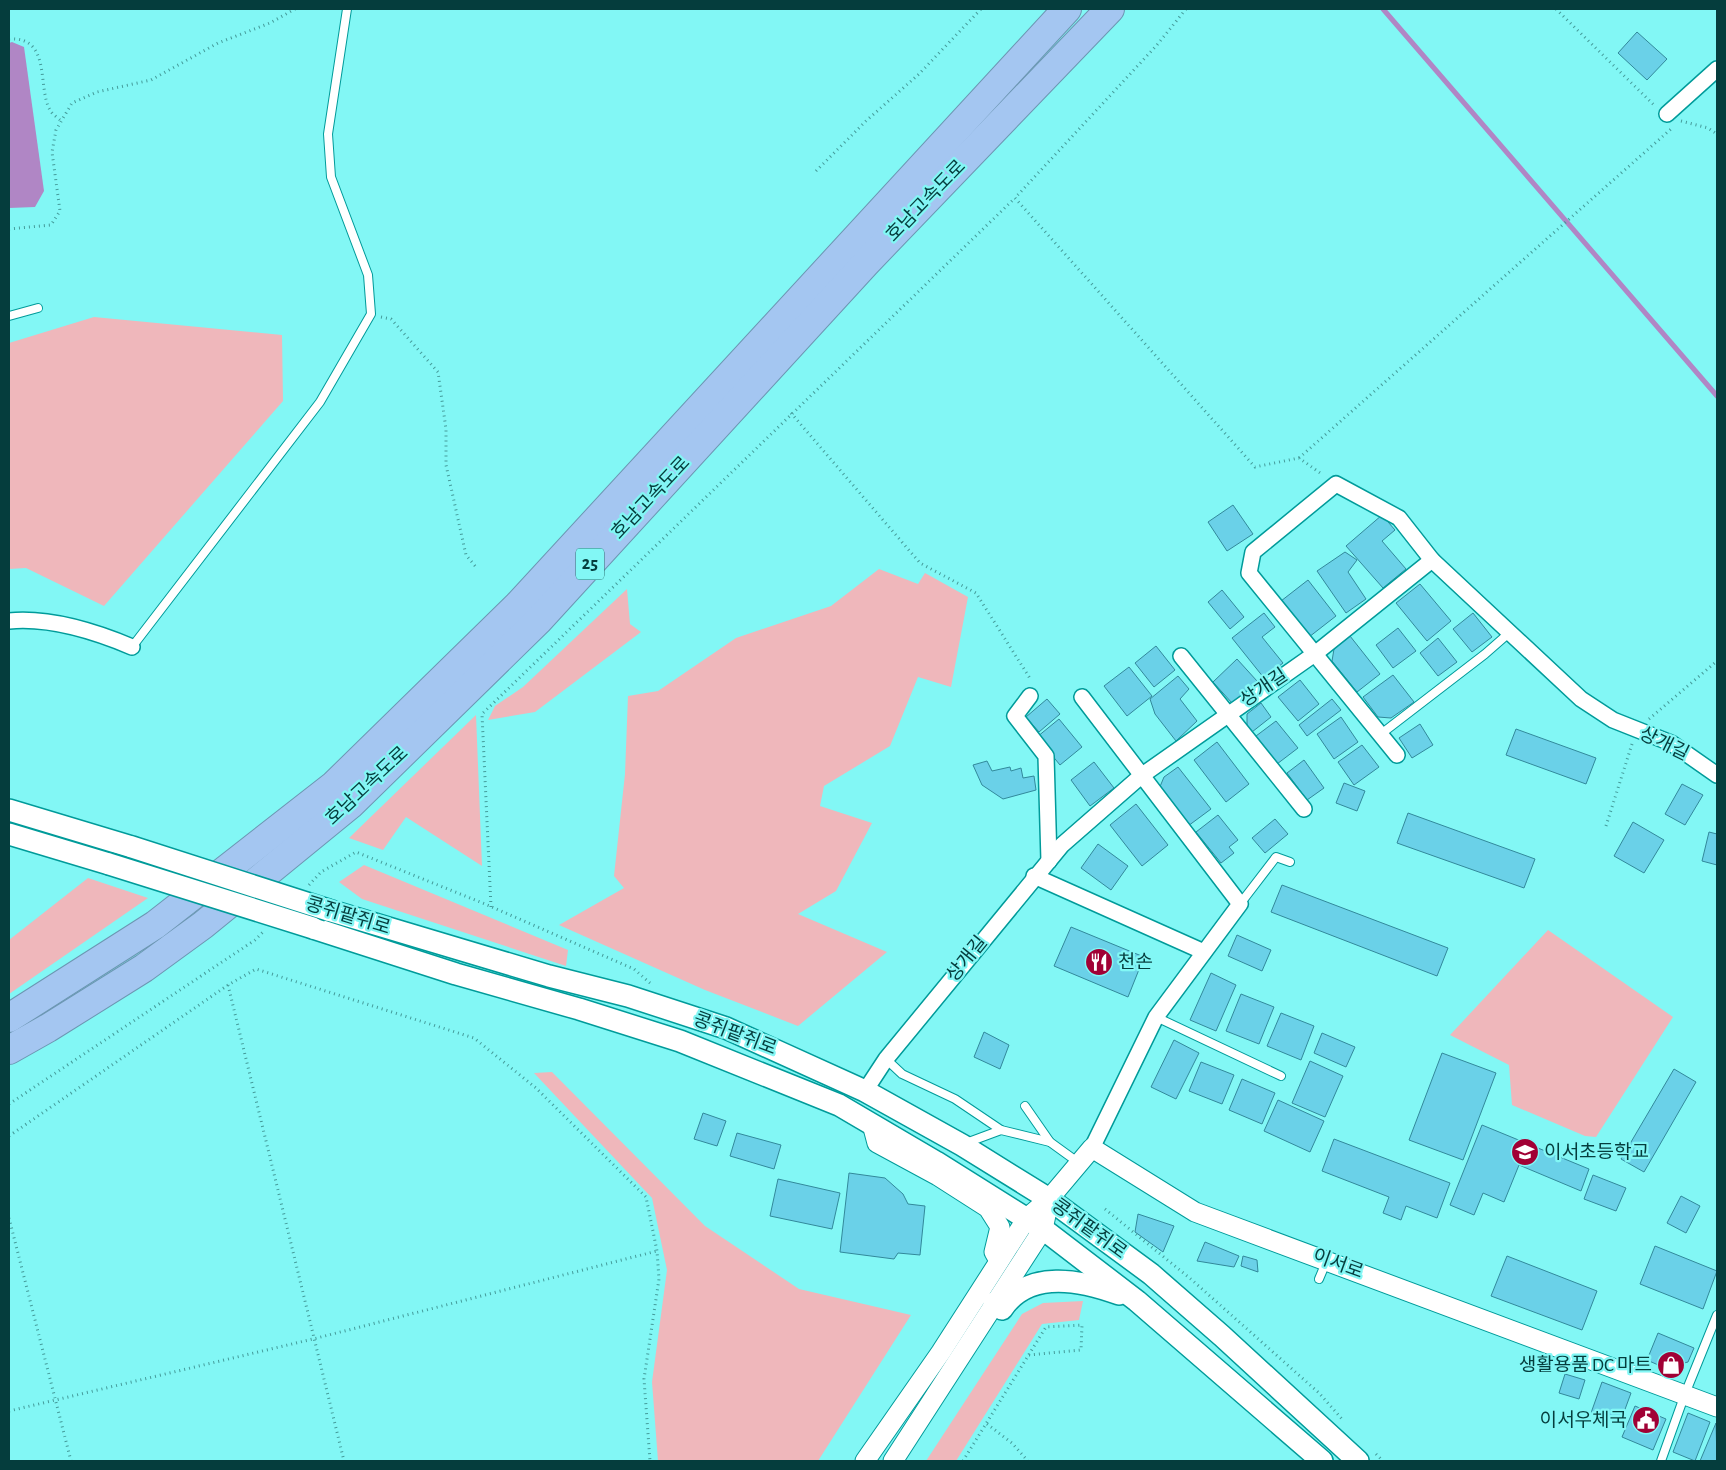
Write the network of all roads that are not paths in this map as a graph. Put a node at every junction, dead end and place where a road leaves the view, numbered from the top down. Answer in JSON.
{"nodes":[{"id":1,"x":347,"y":9,"type":"edge"},
{"id":2,"x":1067,"y":9,"type":"edge"},
{"id":3,"x":1110,"y":9,"type":"edge"},
{"id":4,"x":1717,"y":69,"type":"edge"},
{"id":5,"x":1674,"y":118,"type":"road end"},
{"id":6,"x":38,"y":308,"type":"dead end"},
{"id":7,"x":9,"y":316,"type":"edge"},
{"id":8,"x":1432,"y":560,"type":"junction"},
{"id":9,"x":9,"y":621,"type":"edge"},
{"id":10,"x":1509,"y":633,"type":"junction"},
{"id":11,"x":132,"y":647,"type":"joint"},
{"id":12,"x":1316,"y":653,"type":"junction"},
{"id":13,"x":1181,"y":656,"type":"dead end"},
{"id":14,"x":1030,"y":696,"type":"road end"},
{"id":15,"x":1082,"y":697,"type":"dead end"},
{"id":16,"x":1227,"y":714,"type":"junction"},
{"id":17,"x":1381,"y":734,"type":"junction"},
{"id":18,"x":1397,"y":755,"type":"dead end"},
{"id":19,"x":1717,"y":775,"type":"edge"},
{"id":20,"x":1141,"y":776,"type":"junction"},
{"id":21,"x":1304,"y":809,"type":"dead end"},
{"id":22,"x":9,"y":810,"type":"edge"},
{"id":23,"x":9,"y":834,"type":"edge"},
{"id":24,"x":1049,"y":861,"type":"junction"},
{"id":25,"x":1290,"y":862,"type":"dead end"},
{"id":26,"x":1034,"y":876,"type":"junction"},
{"id":27,"x":1240,"y":904,"type":"junction"},
{"id":28,"x":1204,"y":952,"type":"junction"},
{"id":29,"x":1156,"y":1017,"type":"junction"},
{"id":30,"x":9,"y":1018,"type":"edge"},
{"id":31,"x":9,"y":1050,"type":"edge"},
{"id":32,"x":886,"y":1059,"type":"junction"},
{"id":33,"x":1281,"y":1076,"type":"dead end"},
{"id":34,"x":865,"y":1091,"type":"junction"},
{"id":35,"x":1025,"y":1106,"type":"dead end"},
{"id":36,"x":872,"y":1124,"type":"junction"},
{"id":37,"x":1001,"y":1130,"type":"junction"},
{"id":38,"x":1050,"y":1142,"type":"junction"},
{"id":39,"x":962,"y":1145,"type":"junction"},
{"id":40,"x":1092,"y":1148,"type":"junction"},
{"id":41,"x":1079,"y":1162,"type":"junction"},
{"id":42,"x":1049,"y":1199,"type":"junction"},
{"id":43,"x":1035,"y":1224,"type":"junction"},
{"id":44,"x":1327,"y":1260,"type":"junction"},
{"id":45,"x":999,"y":1261,"type":"junction"},
{"id":46,"x":1319,"y":1279,"type":"dead end"},
{"id":47,"x":1137,"y":1301,"type":"junction"},
{"id":48,"x":994,"y":1303,"type":"junction"},
{"id":49,"x":1717,"y":1315,"type":"edge"},
{"id":50,"x":1685,"y":1394,"type":"junction"},
{"id":51,"x":1717,"y":1407,"type":"edge"},
{"id":52,"x":865,"y":1461,"type":"edge"},
{"id":53,"x":893,"y":1461,"type":"edge"},
{"id":54,"x":1322,"y":1461,"type":"edge"},
{"id":55,"x":1358,"y":1461,"type":"edge"},
{"id":56,"x":1661,"y":1461,"type":"edge"}],
"edges":[{"from":1,"to":11,"type":"lane"},
{"from":2,"to":30,"type":"highway","name":"호남고속도로","number":"25"},
{"from":3,"to":31,"type":"highway","name":"호남고속도로","number":"25"},
{"from":4,"to":5,"type":"street"},
{"from":6,"to":7,"type":"lane"},
{"from":8,"to":10,"type":"street","name":"상개길"},
{"from":8,"to":12,"type":"street","name":"상개길"},
{"from":8,"to":12,"type":"street"},
{"from":9,"to":11,"type":"street"},
{"from":10,"to":17,"type":"lane"},
{"from":10,"to":19,"type":"street","name":"상개길"},
{"from":12,"to":16,"type":"street","name":"상개길"},
{"from":12,"to":17,"type":"street"},
{"from":13,"to":16,"type":"street"},
{"from":14,"to":24,"type":"street"},
{"from":15,"to":20,"type":"street"},
{"from":16,"to":20,"type":"street","name":"상개길"},
{"from":16,"to":21,"type":"street"},
{"from":17,"to":18,"type":"street"},
{"from":20,"to":24,"type":"street","name":"상개길"},
{"from":20,"to":27,"type":"street"},
{"from":22,"to":34,"type":"main road","name":"콩쥐팥쥐로","bridge":true},
{"from":23,"to":36,"type":"main road","name":"콩쥐팥쥐로","bridge":true},
{"from":24,"to":26,"type":"street","name":"상개길"},
{"from":25,"to":27,"type":"lane"},
{"from":26,"to":28,"type":"street"},
{"from":26,"to":32,"type":"street","name":"상개길"},
{"from":27,"to":28,"type":"street"},
{"from":28,"to":29,"type":"street"},
{"from":29,"to":33,"type":"lane"},
{"from":29,"to":40,"type":"street"},
{"from":32,"to":34,"type":"street","name":"상개길"},
{"from":32,"to":37,"type":"lane"},
{"from":34,"to":39,"type":"main road","name":"콩쥐팥쥐로"},
{"from":35,"to":38,"type":"lane"},
{"from":36,"to":43,"type":"main road","name":"콩쥐팥쥐로"},
{"from":36,"to":45,"type":"street"},
{"from":37,"to":38,"type":"lane"},
{"from":37,"to":39,"type":"lane"},
{"from":38,"to":41,"type":"lane"},
{"from":39,"to":42,"type":"main road","name":"콩쥐팥쥐로"},
{"from":40,"to":41,"type":"street"},
{"from":40,"to":44,"type":"street","name":"이서로"},
{"from":41,"to":42,"type":"street"},
{"from":42,"to":43,"type":"street"},
{"from":42,"to":55,"type":"main road","name":"콩쥐팥쥐로"},
{"from":43,"to":45,"type":"street"},
{"from":43,"to":47,"type":"main road","name":"콩쥐팥쥐로"},
{"from":43,"to":48,"type":"street"},
{"from":44,"to":46,"type":"lane"},
{"from":44,"to":50,"type":"street","name":"이서로"},
{"from":45,"to":52,"type":"street"},
{"from":47,"to":48,"type":"main road"},
{"from":47,"to":54,"type":"main road","name":"콩쥐팥쥐로"},
{"from":48,"to":53,"type":"street"},
{"from":49,"to":50,"type":"lane"},
{"from":50,"to":51,"type":"street","name":"이서로"},
{"from":50,"to":56,"type":"lane"}]}
